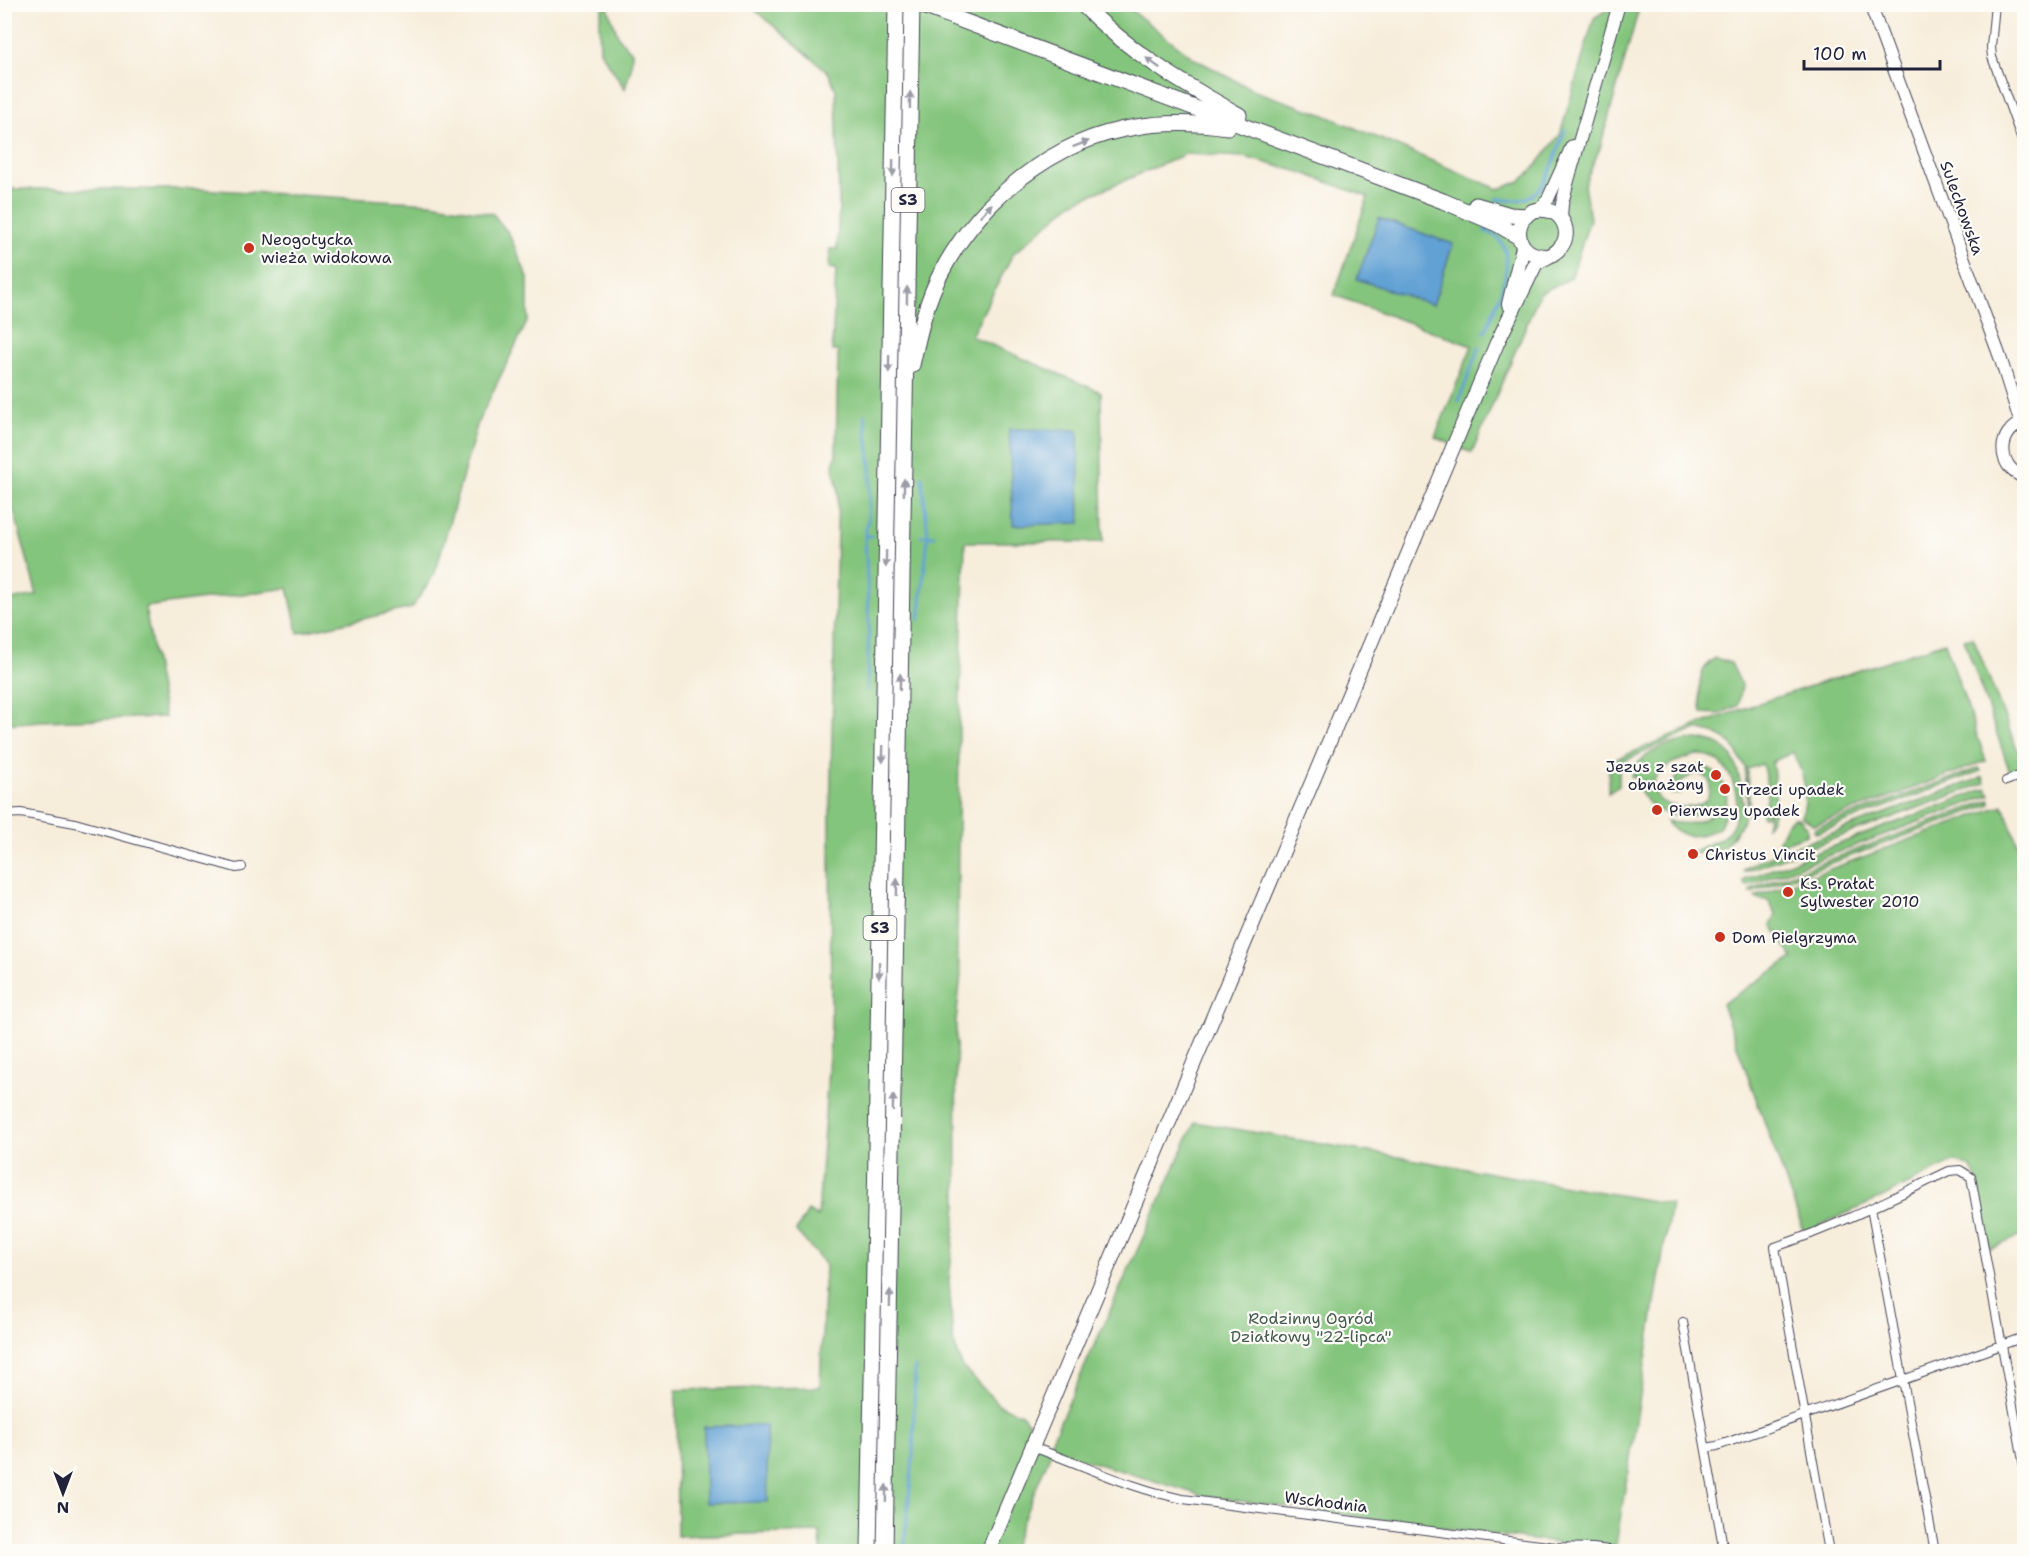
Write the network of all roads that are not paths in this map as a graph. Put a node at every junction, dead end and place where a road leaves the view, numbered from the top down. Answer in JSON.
{"nodes":[{"id":1,"x":896,"y":4,"type":"edge"},
{"id":2,"x":912,"y":4,"type":"edge"},
{"id":3,"x":918,"y":4,"type":"edge"},
{"id":4,"x":1082,"y":4,"type":"edge"},
{"id":5,"x":1619,"y":4,"type":"edge"},
{"id":6,"x":1870,"y":4,"type":"edge"},
{"id":7,"x":1995,"y":4,"type":"edge"},
{"id":8,"x":945,"y":9,"type":"edge"},
{"id":9,"x":1592,"y":101,"type":"junction"},
{"id":10,"x":1239,"y":115,"type":"junction"},
{"id":11,"x":1249,"y":130,"type":"junction"},
{"id":12,"x":2025,"y":146,"type":"edge"},
{"id":13,"x":1540,"y":209,"type":"junction"},
{"id":14,"x":1526,"y":216,"type":"junction"},
{"id":15,"x":1561,"y":218,"type":"junction"},
{"id":16,"x":1521,"y":242,"type":"junction"},
{"id":17,"x":1545,"y":256,"type":"junction"},
{"id":18,"x":1500,"y":335,"type":"junction"},
{"id":19,"x":905,"y":395,"type":"junction"},
{"id":20,"x":2023,"y":423,"type":"edge"},
{"id":21,"x":2025,"y":477,"type":"edge"},
{"id":22,"x":2025,"y":774,"type":"edge"},
{"id":23,"x":2006,"y":782,"type":"dead end"},
{"id":24,"x":4,"y":814,"type":"edge"},
{"id":25,"x":242,"y":867,"type":"dead end"},
{"id":26,"x":1871,"y":1208,"type":"junction"},
{"id":27,"x":1683,"y":1322,"type":"dead end"},
{"id":28,"x":2025,"y":1336,"type":"edge"},
{"id":29,"x":2002,"y":1345,"type":"junction"},
{"id":30,"x":1902,"y":1379,"type":"junction"},
{"id":31,"x":1805,"y":1414,"type":"junction"},
{"id":32,"x":2022,"y":1441,"type":"edge"},
{"id":33,"x":1032,"y":1447,"type":"junction"},
{"id":34,"x":1706,"y":1448,"type":"junction"},
{"id":35,"x":2025,"y":1466,"type":"edge"},
{"id":36,"x":1606,"y":1550,"type":"edge"},
{"id":37,"x":869,"y":1551,"type":"edge"},
{"id":38,"x":885,"y":1551,"type":"edge"},
{"id":39,"x":988,"y":1551,"type":"edge"},
{"id":40,"x":1624,"y":1551,"type":"edge"},
{"id":41,"x":1724,"y":1551,"type":"edge"},
{"id":42,"x":1829,"y":1551,"type":"edge"},
{"id":43,"x":1935,"y":1551,"type":"edge"}],
"edges":[{"from":1,"to":37,"type":"highway","number":"S3","one_way":true},
{"from":19,"to":2,"type":"highway","number":"S3","one_way":true},
{"from":3,"to":8,"type":"highway"},
{"from":10,"to":4,"type":"highway","one_way":true},
{"from":5,"to":9,"type":"main road"},
{"from":6,"to":20,"type":"main road","name":"Sulechowska"},
{"from":7,"to":12,"type":"street"},
{"from":8,"to":10,"type":"highway"},
{"from":8,"to":11,"type":"highway"},
{"from":9,"to":13,"type":"main road"},
{"from":9,"to":15,"type":"main road"},
{"from":10,"to":14,"type":"highway"},
{"from":11,"to":16,"type":"highway"},
{"from":19,"to":11,"type":"highway","one_way":true},
{"from":13,"to":14,"type":"main road"},
{"from":13,"to":15,"type":"main road"},
{"from":14,"to":16,"type":"main road"},
{"from":15,"to":17,"type":"main road"},
{"from":16,"to":17,"type":"main road"},
{"from":16,"to":18,"type":"main road"},
{"from":17,"to":18,"type":"main road"},
{"from":18,"to":33,"type":"main road"},
{"from":38,"to":19,"type":"highway","number":"S3","one_way":true},
{"from":20,"to":21,"type":"main road"},
{"from":22,"to":23,"type":"street"},
{"from":24,"to":25,"type":"street"},
{"from":26,"to":29,"type":"street"},
{"from":26,"to":30,"type":"street"},
{"from":26,"to":31,"type":"street"},
{"from":27,"to":34,"type":"street"},
{"from":28,"to":29,"type":"street"},
{"from":29,"to":30,"type":"street"},
{"from":29,"to":32,"type":"street"},
{"from":30,"to":31,"type":"street"},
{"from":30,"to":43,"type":"street"},
{"from":31,"to":34,"type":"street"},
{"from":31,"to":42,"type":"street"},
{"from":32,"to":35,"type":"street"},
{"from":33,"to":36,"type":"street","name":"Wschodnia"},
{"from":33,"to":39,"type":"main road"},
{"from":34,"to":41,"type":"street"},
{"from":36,"to":40,"type":"street","name":"Wschodnia"}]}
